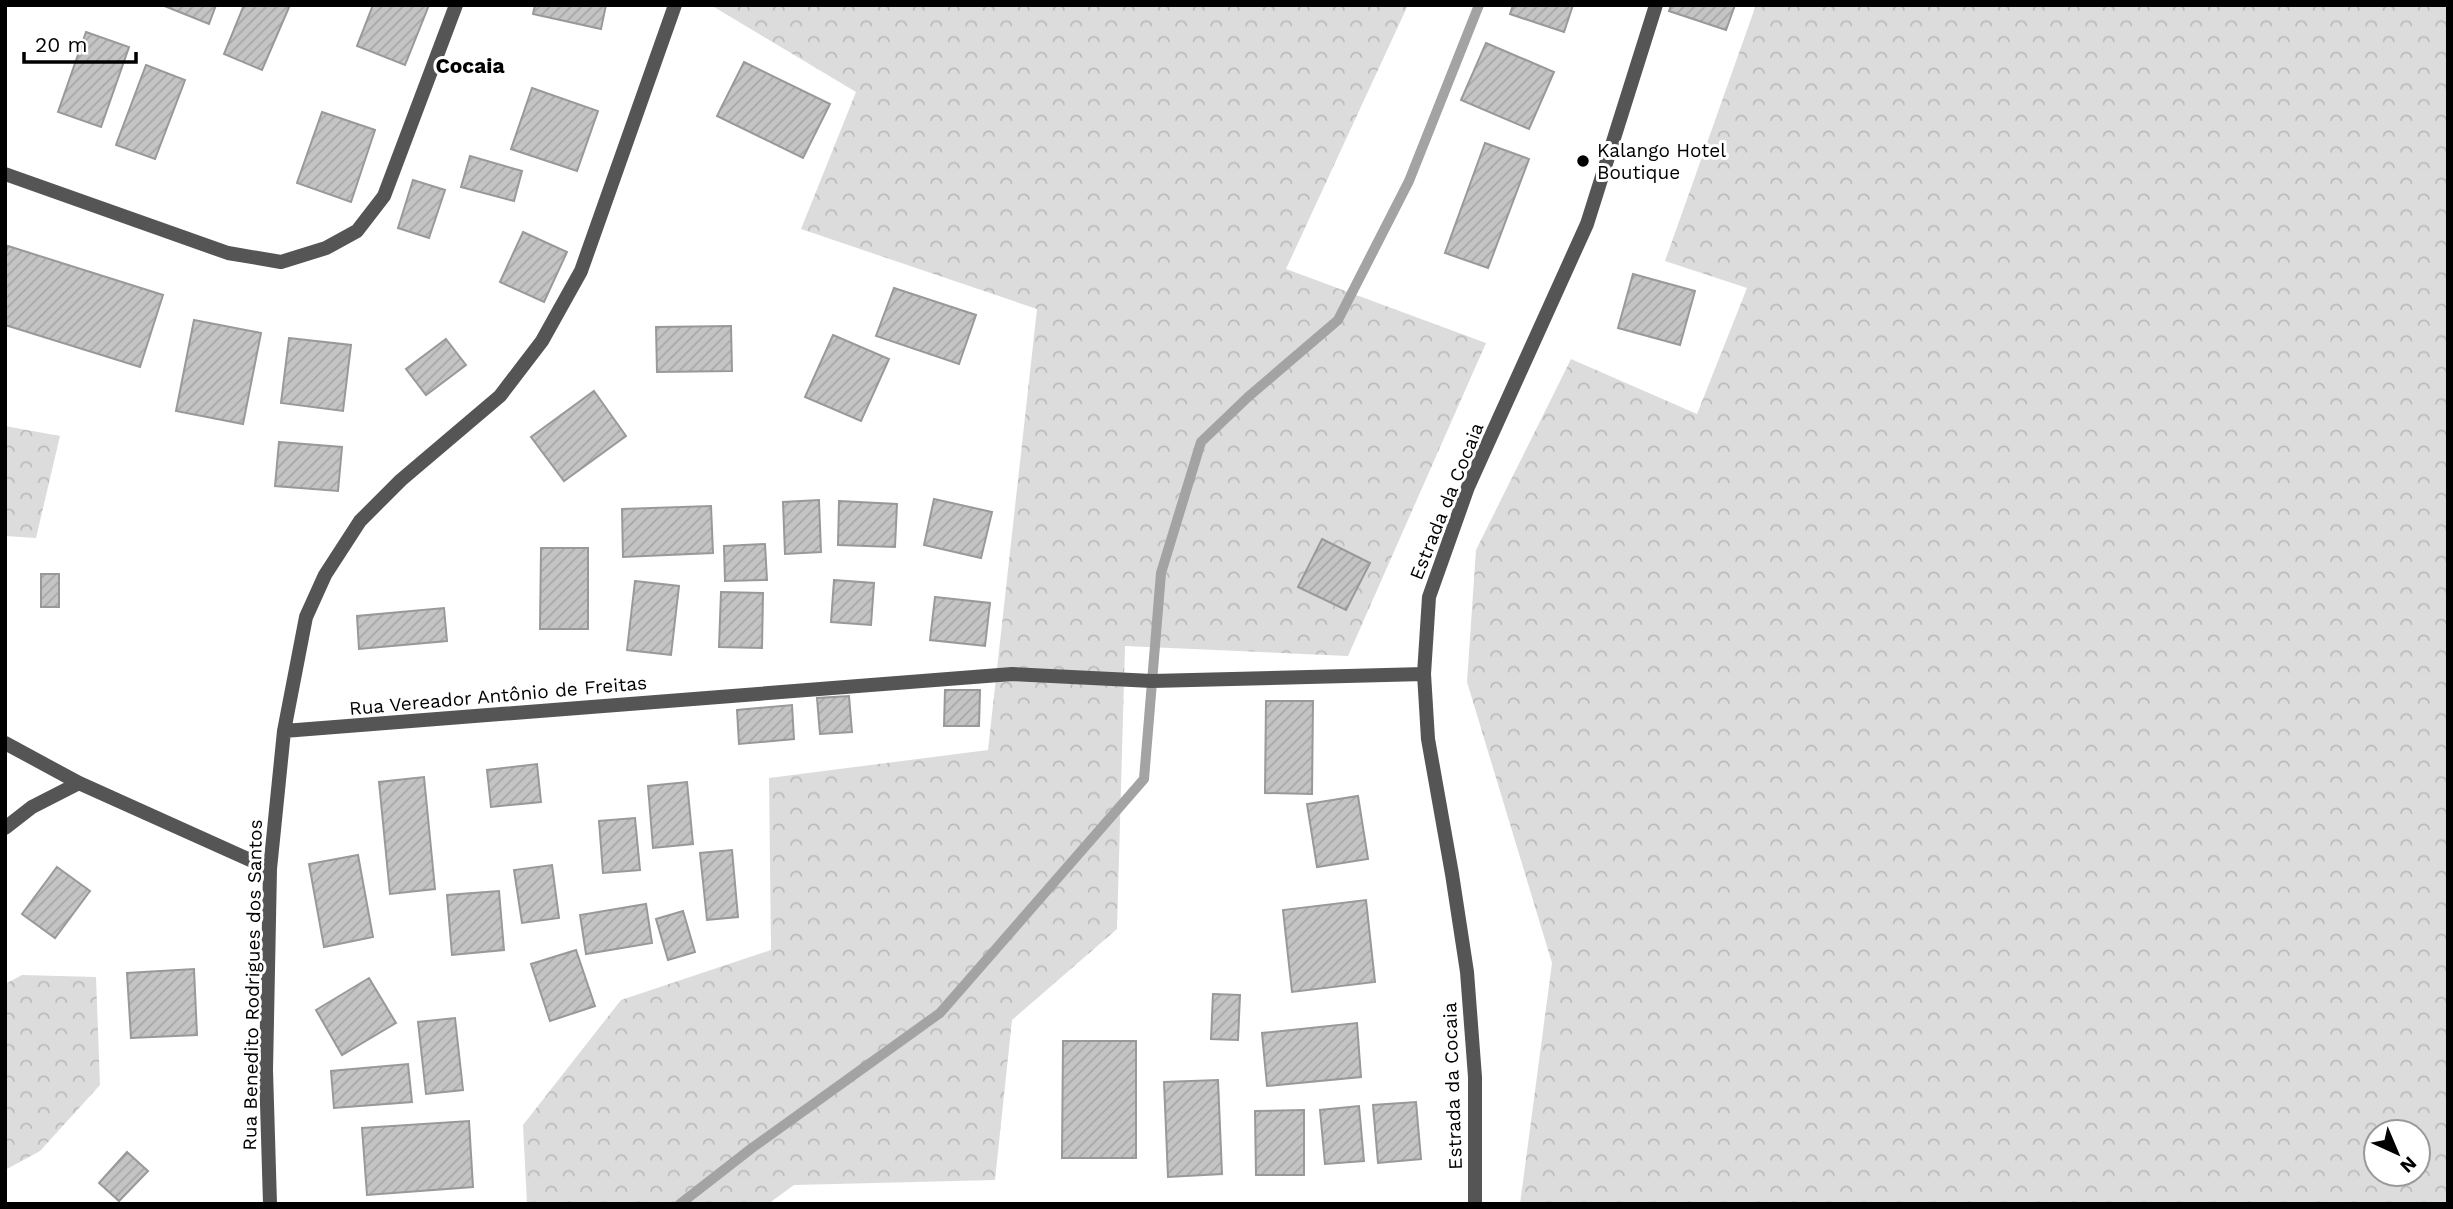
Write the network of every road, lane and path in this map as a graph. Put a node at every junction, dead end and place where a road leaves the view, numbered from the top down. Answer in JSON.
{"nodes":[{"id":1,"x":456,"y":5,"type":"edge"},
{"id":2,"x":676,"y":5,"type":"edge"},
{"id":3,"x":1656,"y":5,"type":"edge"},
{"id":4,"x":5,"y":174,"type":"edge"},
{"id":5,"x":1424,"y":674,"type":"junction"},
{"id":6,"x":284,"y":732,"type":"junction"},
{"id":7,"x":5,"y":743,"type":"edge"},
{"id":8,"x":79,"y":783,"type":"junction"},
{"id":9,"x":5,"y":828,"type":"edge"},
{"id":10,"x":270,"y":869,"type":"junction"},
{"id":11,"x":1475,"y":1203,"type":"edge"},
{"id":12,"x":270,"y":1204,"type":"edge"},
{"id":13,"x":1468,"y":1204,"type":"edge"}],
"edges":[{"from":1,"to":4,"type":"street"},
{"from":2,"to":6,"type":"street","name":"Rua Benedito Rodrigues dos Santos"},
{"from":3,"to":5,"type":"street","name":"Estrada da Cocaia"},
{"from":5,"to":6,"type":"street","name":"Rua Vereador Antônio de Freitas"},
{"from":5,"to":11,"type":"street","name":"Estrada da Cocaia"},
{"from":6,"to":10,"type":"street","name":"Rua Benedito Rodrigues dos Santos"},
{"from":7,"to":8,"type":"street"},
{"from":8,"to":9,"type":"street"},
{"from":8,"to":10,"type":"street"},
{"from":10,"to":12,"type":"street","name":"Rua Benedito Rodrigues dos Santos"},
{"from":11,"to":13,"type":"street"}]}
